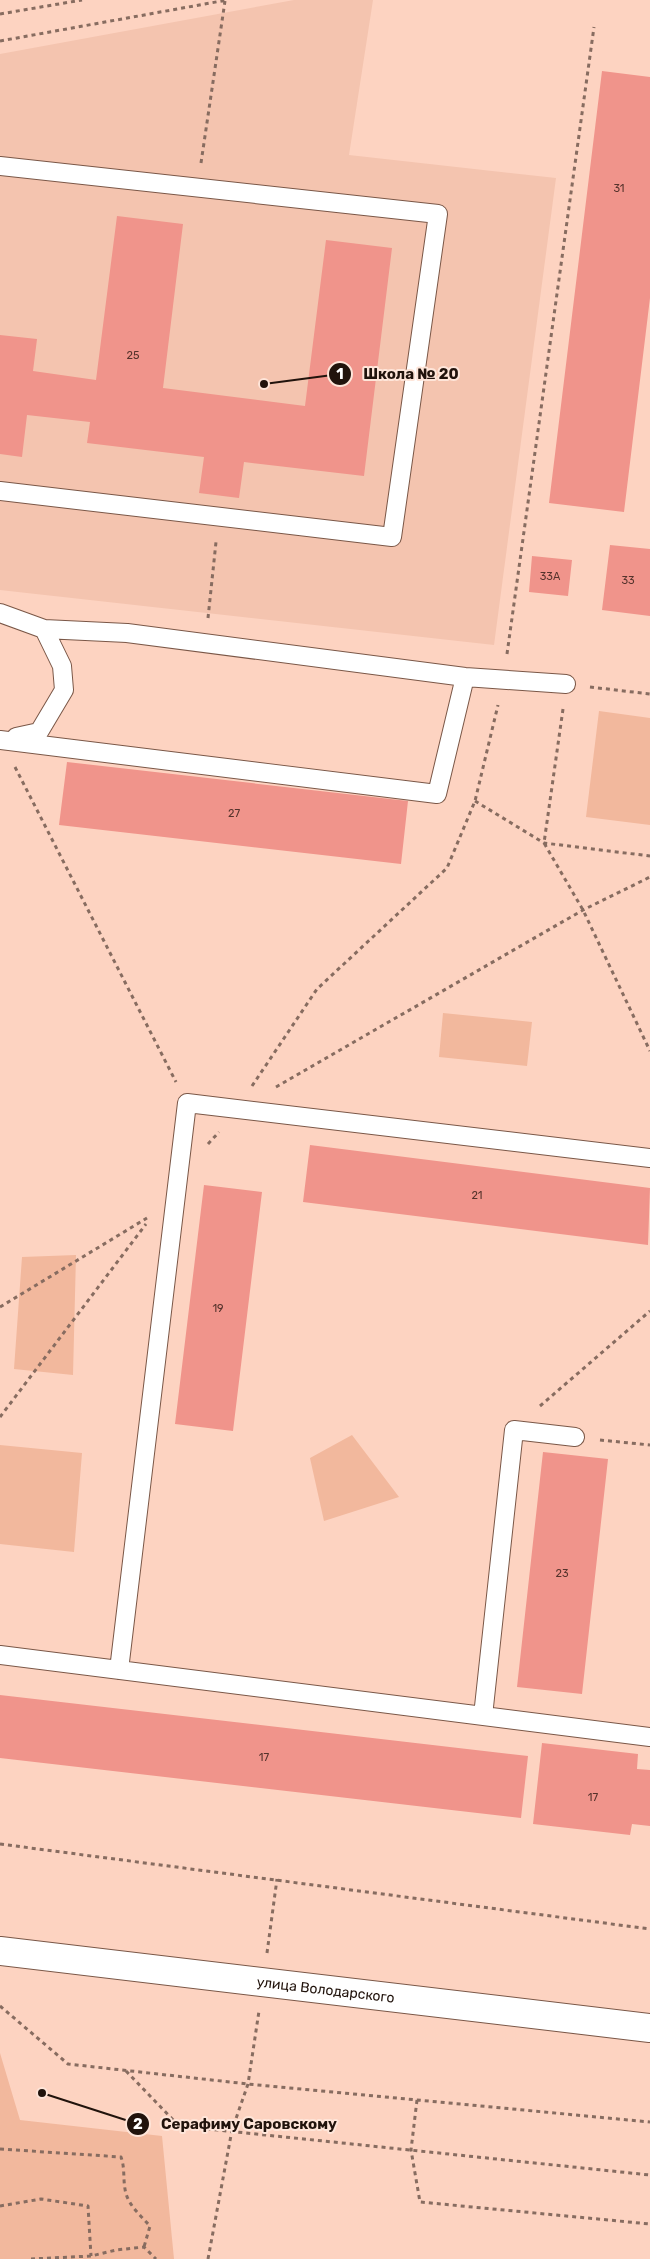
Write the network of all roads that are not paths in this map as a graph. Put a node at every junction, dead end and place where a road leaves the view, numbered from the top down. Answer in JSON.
{"nodes":[{"id":1,"x":0,"y":166,"type":"edge"},
{"id":2,"x":0,"y":491,"type":"edge"},
{"id":3,"x":0,"y":613,"type":"edge"},
{"id":4,"x":44,"y":629,"type":"junction"},
{"id":5,"x":465,"y":677,"type":"junction"},
{"id":6,"x":566,"y":684,"type":"road end"},
{"id":7,"x":0,"y":745,"type":"edge"},
{"id":8,"x":650,"y":1158,"type":"edge"},
{"id":9,"x":575,"y":1437,"type":"road end"},
{"id":10,"x":0,"y":1655,"type":"edge"},
{"id":11,"x":119,"y":1670,"type":"junction"},
{"id":12,"x":483,"y":1716,"type":"junction"},
{"id":13,"x":650,"y":1737,"type":"edge"},
{"id":14,"x":0,"y":1951,"type":"edge"},
{"id":15,"x":650,"y":2028,"type":"edge"}],
"edges":[{"from":1,"to":2,"type":"lane"},
{"from":3,"to":4,"type":"lane"},
{"from":4,"to":5,"type":"lane"},
{"from":4,"to":7,"type":"lane"},
{"from":5,"to":6,"type":"lane"},
{"from":5,"to":7,"type":"lane"},
{"from":8,"to":11,"type":"lane"},
{"from":9,"to":12,"type":"lane"},
{"from":10,"to":11,"type":"lane"},
{"from":11,"to":12,"type":"lane"},
{"from":12,"to":13,"type":"lane"},
{"from":14,"to":15,"type":"street","name":"улица Володарского"}]}
